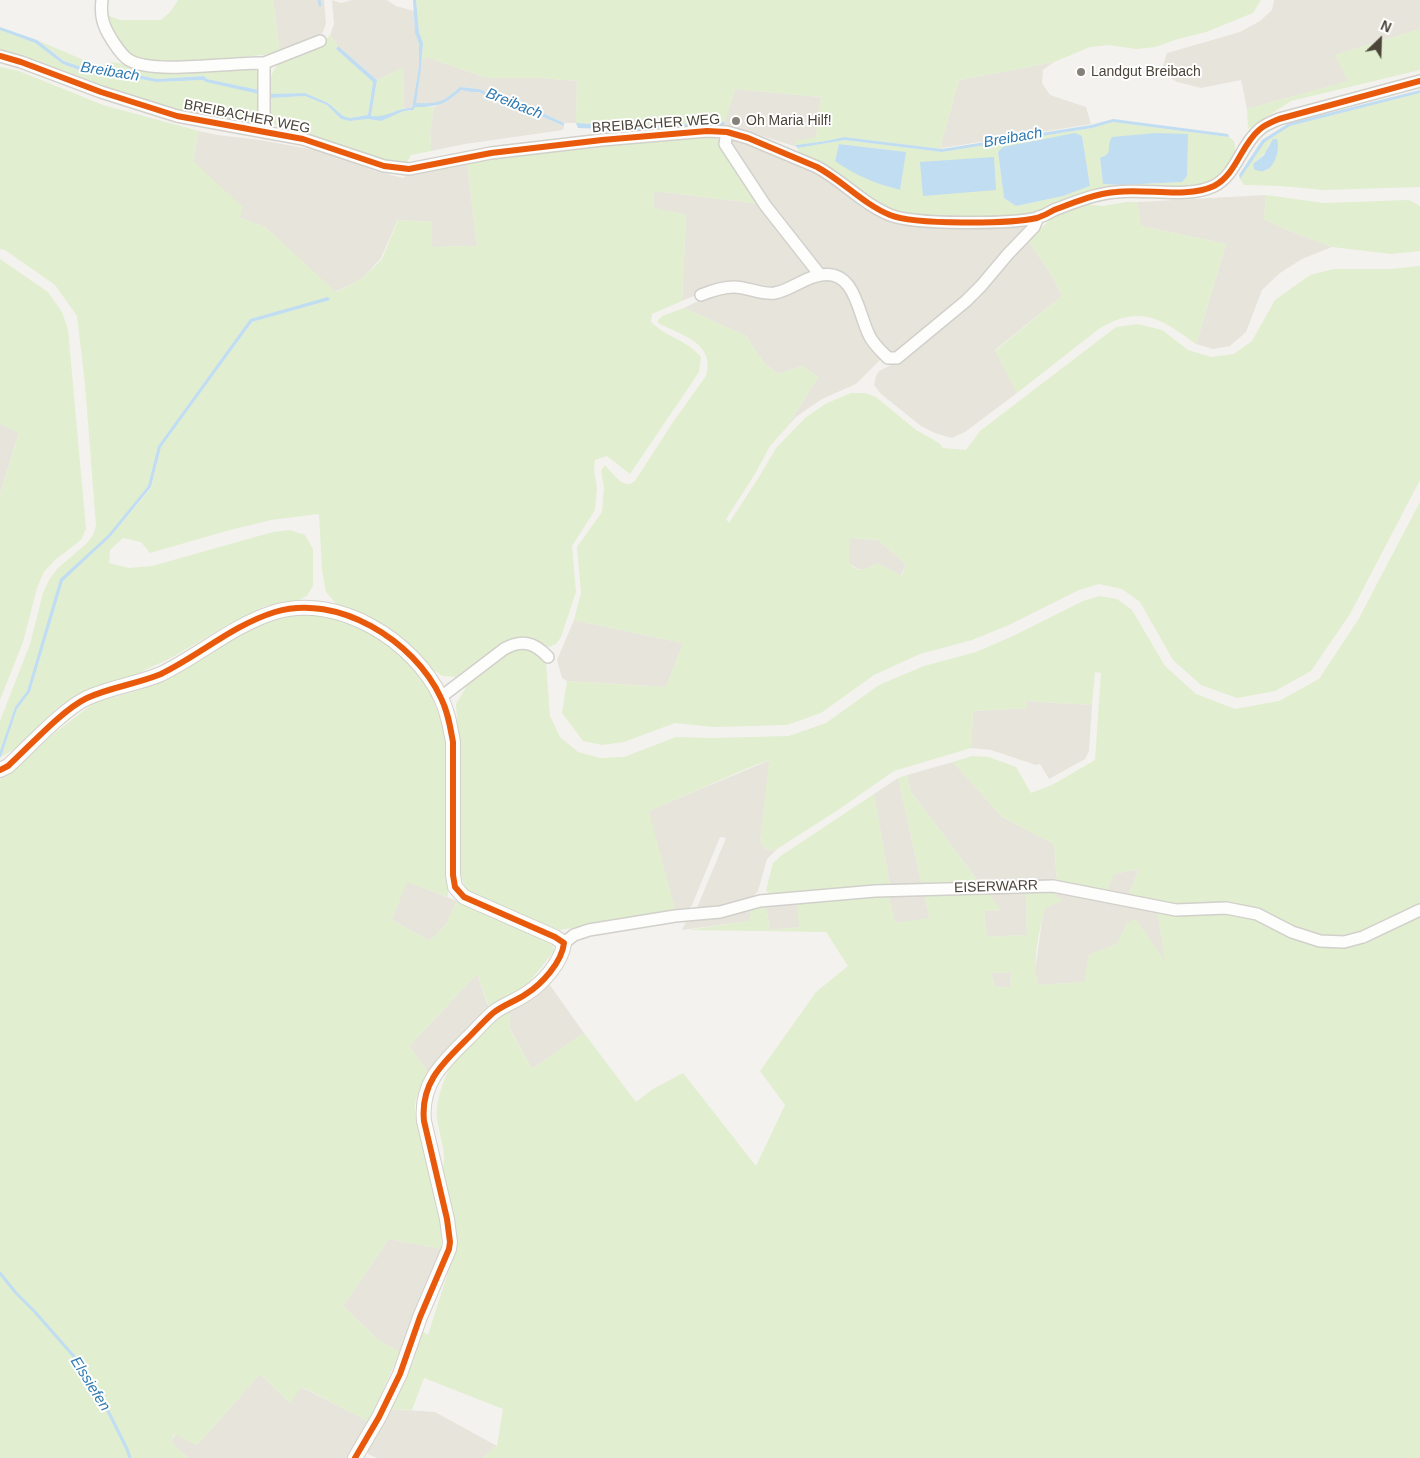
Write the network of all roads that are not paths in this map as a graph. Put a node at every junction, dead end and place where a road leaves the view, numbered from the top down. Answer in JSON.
{"nodes":[{"id":1,"x":102,"y":0,"type":"edge"},
{"id":2,"x":320,"y":41,"type":"dead end"},
{"id":3,"x":0,"y":56,"type":"edge"},
{"id":4,"x":264,"y":63,"type":"junction"},
{"id":5,"x":1420,"y":81,"type":"edge"},
{"id":6,"x":264,"y":131,"type":"junction"},
{"id":7,"x":727,"y":132,"type":"junction"},
{"id":8,"x":1038,"y":218,"type":"junction"},
{"id":9,"x":820,"y":275,"type":"junction"},
{"id":10,"x":701,"y":295,"type":"dead end"},
{"id":11,"x":548,"y":657,"type":"dead end"},
{"id":12,"x":441,"y":697,"type":"junction"},
{"id":13,"x":0,"y":770,"type":"edge"},
{"id":14,"x":1420,"y":910,"type":"edge"},
{"id":15,"x":564,"y":943,"type":"junction"},
{"id":16,"x":355,"y":1458,"type":"edge"}],
"edges":[{"from":1,"to":4,"type":"street"},
{"from":2,"to":4,"type":"street"},
{"from":3,"to":6,"type":"street","name":"BREIBACHER WEG"},
{"from":4,"to":6,"type":"street","name":"BREIBACHER WEG"},
{"from":5,"to":8,"type":"street","name":"BREIBACHER WEG"},
{"from":6,"to":7,"type":"street","name":"BREIBACHER WEG"},
{"from":7,"to":8,"type":"street","name":"BREIBACHER WEG"},
{"from":7,"to":9,"type":"street","name":"BREIBACHER WEG"},
{"from":8,"to":9,"type":"street"},
{"from":9,"to":10,"type":"street"},
{"from":11,"to":12,"type":"street"},
{"from":12,"to":13,"type":"street"},
{"from":12,"to":15,"type":"street"},
{"from":14,"to":15,"type":"street","name":"EISERWARR"},
{"from":15,"to":16,"type":"street"}]}
